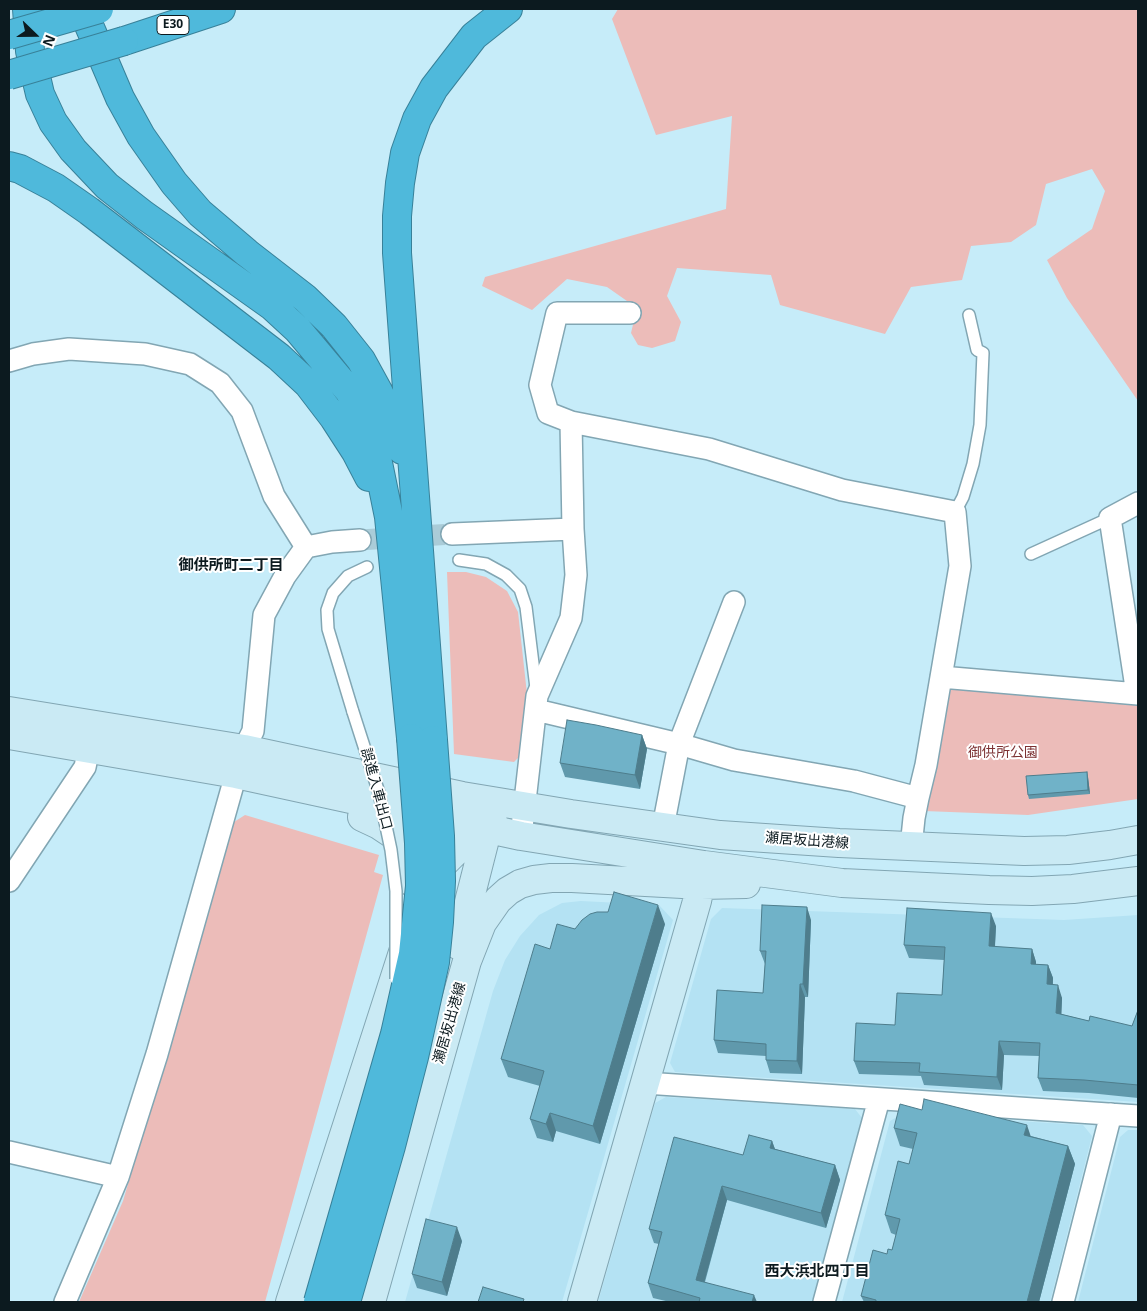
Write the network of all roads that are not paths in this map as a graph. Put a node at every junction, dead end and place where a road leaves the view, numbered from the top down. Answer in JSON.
{"nodes":[{"id":1,"x":27,"y":9,"type":"edge"},
{"id":2,"x":82,"y":9,"type":"edge"},
{"id":3,"x":99,"y":9,"type":"edge"},
{"id":4,"x":222,"y":9,"type":"edge"},
{"id":5,"x":508,"y":9,"type":"edge"},
{"id":6,"x":9,"y":36,"type":"edge"},
{"id":7,"x":9,"y":75,"type":"edge"},
{"id":8,"x":9,"y":166,"type":"edge"},
{"id":9,"x":630,"y":313,"type":"dead end"},
{"id":10,"x":969,"y":315,"type":"dead end"},
{"id":11,"x":9,"y":361,"type":"edge"},
{"id":12,"x":571,"y":422,"type":"junction"},
{"id":13,"x":415,"y":487,"type":"junction"},
{"id":14,"x":1138,"y":503,"type":"edge"},
{"id":15,"x":955,"y":512,"type":"junction"},
{"id":16,"x":389,"y":517,"type":"junction"},
{"id":17,"x":1110,"y":518,"type":"junction"},
{"id":18,"x":573,"y":529,"type":"junction"},
{"id":19,"x":452,"y":534,"type":"tunnel mouth"},
{"id":20,"x":360,"y":540,"type":"tunnel mouth"},
{"id":21,"x":306,"y":547,"type":"junction"},
{"id":22,"x":1032,"y":554,"type":"dead end"},
{"id":23,"x":459,"y":560,"type":"dead end"},
{"id":24,"x":367,"y":567,"type":"dead end"},
{"id":25,"x":734,"y":602,"type":"dead end"},
{"id":26,"x":941,"y":677,"type":"junction"},
{"id":27,"x":1138,"y":694,"type":"edge"},
{"id":28,"x":536,"y":703,"type":"junction"},
{"id":29,"x":10,"y":720,"type":"edge"},
{"id":30,"x":95,"y":737,"type":"junction"},
{"id":31,"x":422,"y":739,"type":"junction"},
{"id":32,"x":679,"y":744,"type":"junction"},
{"id":33,"x":240,"y":762,"type":"junction"},
{"id":34,"x":302,"y":789,"type":"junction"},
{"id":35,"x":462,"y":796,"type":"junction"},
{"id":36,"x":918,"y":798,"type":"junction"},
{"id":37,"x":524,"y":806,"type":"junction"},
{"id":38,"x":663,"y":827,"type":"junction"},
{"id":39,"x":484,"y":830,"type":"junction"},
{"id":40,"x":521,"y":836,"type":"junction"},
{"id":41,"x":1138,"y":840,"type":"edge"},
{"id":42,"x":911,"y":846,"type":"junction"},
{"id":43,"x":702,"y":875,"type":"junction"},
{"id":44,"x":9,"y":881,"type":"edge"},
{"id":45,"x":1138,"y":881,"type":"edge"},
{"id":46,"x":408,"y":935,"type":"junction"},
{"id":47,"x":395,"y":1034,"type":"junction"},
{"id":48,"x":645,"y":1083,"type":"junction"},
{"id":49,"x":879,"y":1099,"type":"junction"},
{"id":50,"x":424,"y":1113,"type":"junction"},
{"id":51,"x":1111,"y":1114,"type":"junction"},
{"id":52,"x":1138,"y":1116,"type":"edge"},
{"id":53,"x":9,"y":1152,"type":"edge"},
{"id":54,"x":118,"y":1177,"type":"junction"},
{"id":55,"x":65,"y":1302,"type":"edge"},
{"id":56,"x":290,"y":1302,"type":"edge"},
{"id":57,"x":318,"y":1302,"type":"edge"},
{"id":58,"x":346,"y":1302,"type":"edge"},
{"id":59,"x":371,"y":1302,"type":"edge"},
{"id":60,"x":582,"y":1302,"type":"edge"},
{"id":61,"x":824,"y":1302,"type":"edge"},
{"id":62,"x":1063,"y":1302,"type":"edge"}],
"edges":[{"from":1,"to":16,"type":"highway"},
{"from":2,"to":13,"type":"highway","bridge":true},
{"from":3,"to":6,"type":"highway","bridge":true},
{"from":4,"to":7,"type":"highway","number":"E30","bridge":true},
{"from":5,"to":13,"type":"highway"},
{"from":8,"to":16,"type":"highway"},
{"from":9,"to":12,"type":"street"},
{"from":10,"to":15,"type":"lane"},
{"from":11,"to":21,"type":"street"},
{"from":12,"to":15,"type":"street"},
{"from":12,"to":18,"type":"street"},
{"from":13,"to":31,"type":"highway"},
{"from":14,"to":17,"type":"street"},
{"from":15,"to":26,"type":"street"},
{"from":16,"to":31,"type":"highway"},
{"from":17,"to":22,"type":"lane"},
{"from":17,"to":27,"type":"street"},
{"from":18,"to":19,"type":"street"},
{"from":18,"to":28,"type":"street"},
{"from":20,"to":21,"type":"street"},
{"from":21,"to":33,"type":"street"},
{"from":23,"to":28,"type":"lane"},
{"from":24,"to":47,"type":"lane","name":"誤進入車出口","bridge":true},
{"from":25,"to":32,"type":"street"},
{"from":26,"to":27,"type":"street"},
{"from":26,"to":36,"type":"street"},
{"from":28,"to":32,"type":"street"},
{"from":28,"to":37,"type":"street"},
{"from":29,"to":30,"type":"main road"},
{"from":30,"to":33,"type":"main road"},
{"from":30,"to":44,"type":"street"},
{"from":31,"to":47,"type":"highway","bridge":true},
{"from":31,"to":58,"type":"highway","bridge":true},
{"from":32,"to":36,"type":"street"},
{"from":32,"to":38,"type":"street"},
{"from":33,"to":34,"type":"main road"},
{"from":33,"to":35,"type":"main road","name":"瀬居坂出港線"},
{"from":33,"to":54,"type":"street"},
{"from":34,"to":39,"type":"main road"},
{"from":34,"to":46,"type":"main road"},
{"from":35,"to":37,"type":"main road","name":"瀬居坂出港線"},
{"from":35,"to":39,"type":"main road"},
{"from":36,"to":42,"type":"street"},
{"from":37,"to":38,"type":"main road","name":"瀬居坂出港線"},
{"from":37,"to":39,"type":"main road"},
{"from":37,"to":40,"type":"street"},
{"from":38,"to":42,"type":"main road","name":"瀬居坂出港線"},
{"from":39,"to":40,"type":"main road","name":"瀬居坂出港線"},
{"from":39,"to":46,"type":"main road"},
{"from":39,"to":50,"type":"main road","name":"瀬居坂出港線"},
{"from":40,"to":43,"type":"main road","name":"瀬居坂出港線"},
{"from":41,"to":42,"type":"main road","name":"瀬居坂出港線"},
{"from":43,"to":45,"type":"main road","name":"瀬居坂出港線"},
{"from":43,"to":48,"type":"main road"},
{"from":43,"to":50,"type":"main road","name":"瀬居坂出港線"},
{"from":46,"to":56,"type":"main road"},
{"from":47,"to":57,"type":"highway","bridge":true},
{"from":48,"to":49,"type":"street"},
{"from":48,"to":60,"type":"main road"},
{"from":49,"to":51,"type":"street"},
{"from":49,"to":61,"type":"street"},
{"from":50,"to":59,"type":"main road","name":"瀬居坂出港線"},
{"from":51,"to":52,"type":"street"},
{"from":51,"to":62,"type":"street"},
{"from":53,"to":54,"type":"street"},
{"from":54,"to":55,"type":"street"}]}
